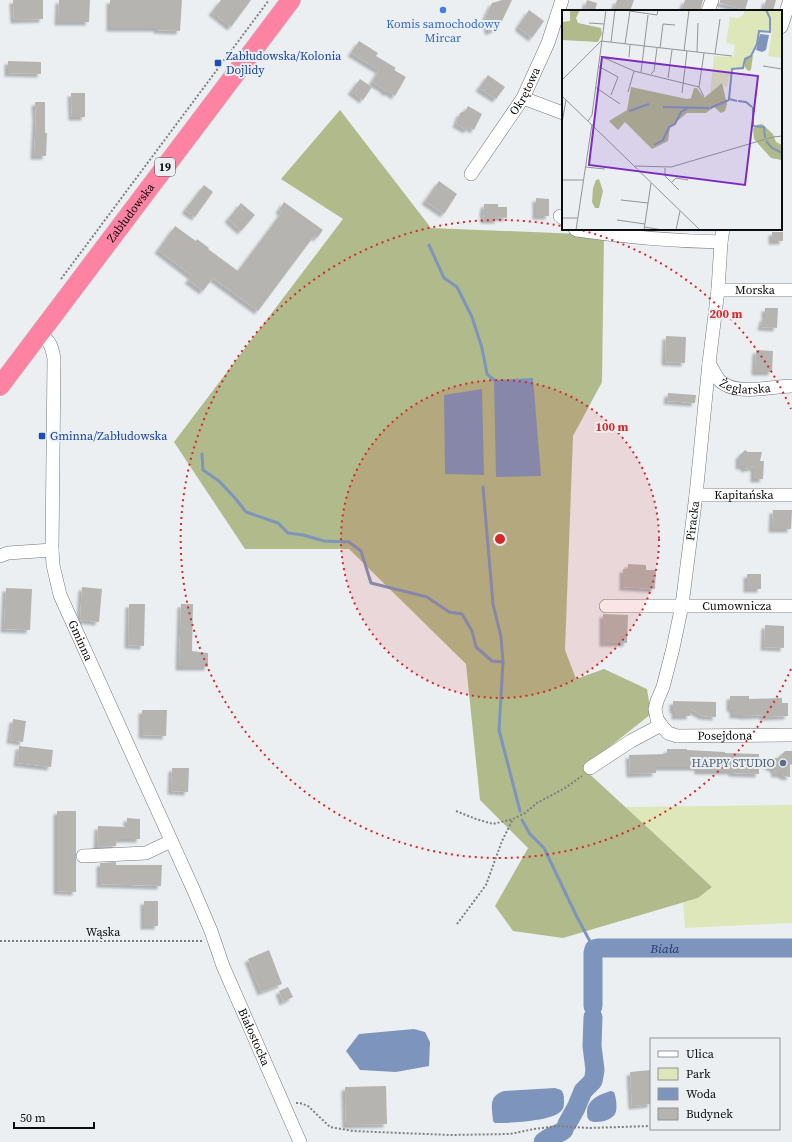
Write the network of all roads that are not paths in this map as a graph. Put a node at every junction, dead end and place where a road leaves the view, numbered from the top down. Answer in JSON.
{"nodes":[{"id":1,"x":290,"y":0,"type":"edge"},
{"id":2,"x":562,"y":0,"type":"edge"},
{"id":3,"x":712,"y":0,"type":"edge"},
{"id":4,"x":790,"y":0,"type":"edge"},
{"id":5,"x":708,"y":10,"type":"edge"},
{"id":6,"x":782,"y":24,"type":"edge"},
{"id":7,"x":523,"y":98,"type":"junction"},
{"id":8,"x":562,"y":113,"type":"edge"},
{"id":9,"x":471,"y":174,"type":"dead end"},
{"id":10,"x":577,"y":230,"type":"edge"},
{"id":11,"x":722,"y":235,"type":"edge"},
{"id":12,"x":718,"y":290,"type":"junction"},
{"id":13,"x":792,"y":290,"type":"edge"},
{"id":14,"x":39,"y":333,"type":"junction"},
{"id":15,"x":709,"y":363,"type":"junction"},
{"id":16,"x":0,"y":386,"type":"edge"},
{"id":17,"x":792,"y":386,"type":"edge"},
{"id":18,"x":696,"y":495,"type":"junction"},
{"id":19,"x":792,"y":495,"type":"edge"},
{"id":20,"x":52,"y":550,"type":"junction"},
{"id":21,"x":0,"y":556,"type":"edge"},
{"id":22,"x":682,"y":605,"type":"junction"},
{"id":23,"x":606,"y":606,"type":"dead end"},
{"id":24,"x":792,"y":606,"type":"edge"},
{"id":25,"x":661,"y":725,"type":"junction"},
{"id":26,"x":792,"y":735,"type":"edge"},
{"id":27,"x":590,"y":768,"type":"road end"},
{"id":28,"x":171,"y":841,"type":"junction"},
{"id":29,"x":83,"y":856,"type":"dead end"},
{"id":30,"x":209,"y":936,"type":"joint"},
{"id":31,"x":300,"y":1142,"type":"edge"}],
"edges":[{"from":1,"to":14,"type":"highway","name":"Zabłudowska","number":"19"},
{"from":2,"to":7,"type":"street","name":"Okrętowa"},
{"from":3,"to":5,"type":"street"},
{"from":4,"to":6,"type":"street"},
{"from":7,"to":8,"type":"street"},
{"from":7,"to":9,"type":"street","name":"Okrętowa"},
{"from":10,"to":11,"type":"street"},
{"from":11,"to":12,"type":"street","name":"Piracka"},
{"from":12,"to":13,"type":"street","name":"Morska"},
{"from":12,"to":15,"type":"street","name":"Piracka"},
{"from":14,"to":16,"type":"highway","name":"Zabłudowska","number":"19"},
{"from":14,"to":20,"type":"street","name":"Gminna"},
{"from":15,"to":17,"type":"street","name":"Żeglarska"},
{"from":15,"to":18,"type":"street","name":"Piracka"},
{"from":18,"to":19,"type":"street","name":"Kapitańska"},
{"from":18,"to":22,"type":"street","name":"Piracka"},
{"from":20,"to":21,"type":"street"},
{"from":20,"to":28,"type":"street","name":"Gminna"},
{"from":22,"to":23,"type":"street","name":"Cumownicza"},
{"from":22,"to":24,"type":"street","name":"Cumownicza"},
{"from":22,"to":25,"type":"street","name":"Piracka"},
{"from":25,"to":26,"type":"street","name":"Posejdona"},
{"from":25,"to":27,"type":"street"},
{"from":28,"to":29,"type":"street"},
{"from":28,"to":30,"type":"street","name":"Gminna"},
{"from":30,"to":31,"type":"street","name":"Białostocka"}]}
